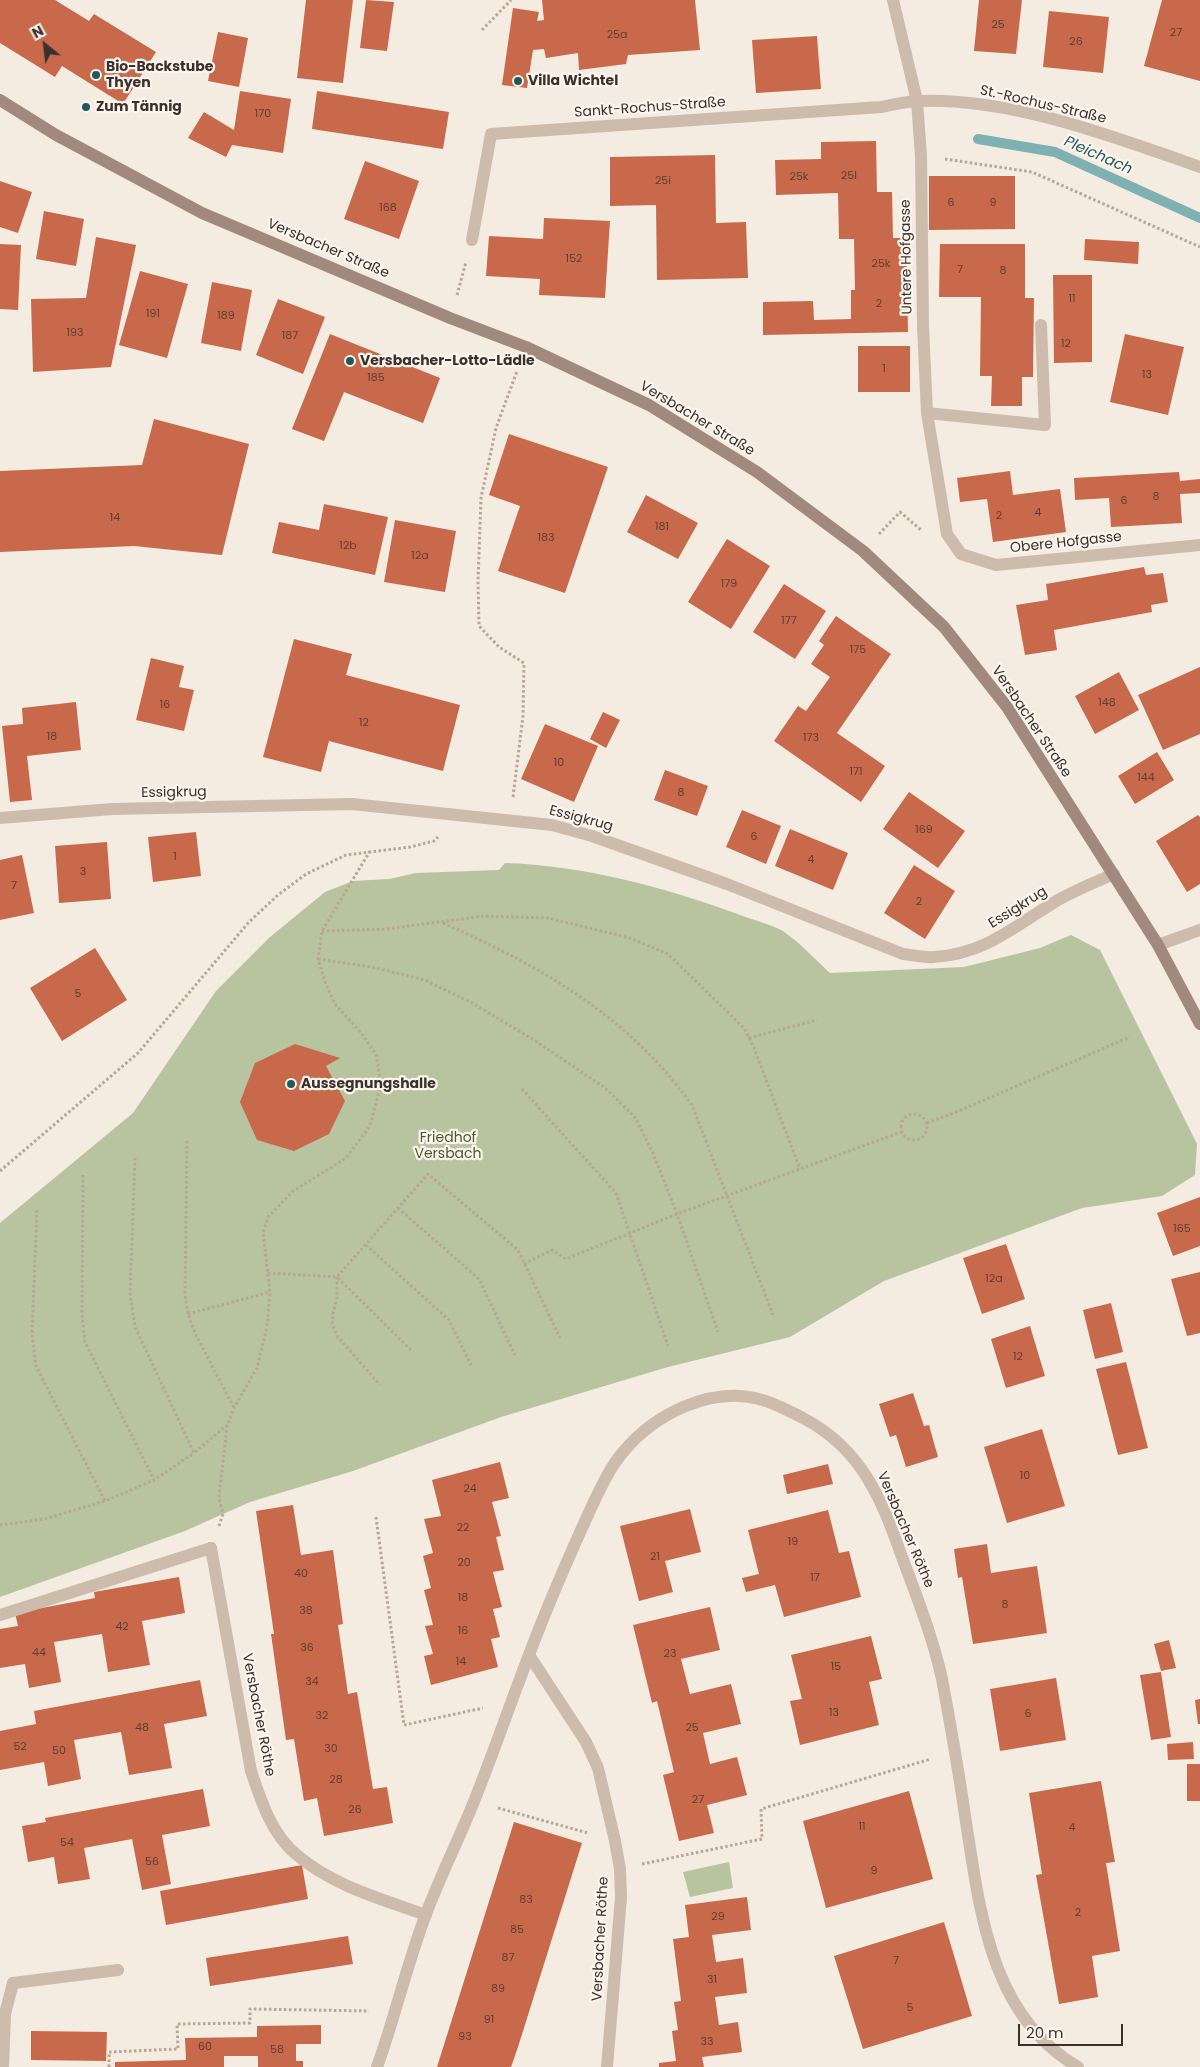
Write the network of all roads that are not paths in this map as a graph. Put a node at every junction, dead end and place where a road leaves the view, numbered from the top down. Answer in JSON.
{"nodes":[{"id":1,"x":893,"y":0,"type":"edge"},
{"id":2,"x":0,"y":100,"type":"edge"},
{"id":3,"x":917,"y":100,"type":"junction"},
{"id":4,"x":1200,"y":167,"type":"edge"},
{"id":5,"x":472,"y":240,"type":"road end"},
{"id":6,"x":1041,"y":325,"type":"dead end"},
{"id":7,"x":927,"y":413,"type":"junction"},
{"id":8,"x":946,"y":534,"type":"joint"},
{"id":9,"x":1200,"y":545,"type":"edge"},
{"id":10,"x":0,"y":818,"type":"edge"},
{"id":11,"x":1114,"y":874,"type":"junction"},
{"id":12,"x":1200,"y":930,"type":"edge"},
{"id":13,"x":1158,"y":945,"type":"junction"},
{"id":14,"x":1200,"y":1024,"type":"edge"},
{"id":15,"x":0,"y":1615,"type":"edge"},
{"id":16,"x":529,"y":1655,"type":"junction"},
{"id":17,"x":426,"y":1915,"type":"junction"},
{"id":18,"x":118,"y":1970,"type":"dead end"},
{"id":19,"x":3,"y":2067,"type":"edge"},
{"id":20,"x":377,"y":2067,"type":"edge"},
{"id":21,"x":608,"y":2067,"type":"edge"},
{"id":22,"x":1078,"y":2067,"type":"edge"}],
"edges":[{"from":1,"to":3,"type":"street"},
{"from":2,"to":11,"type":"main road","name":"Versbacher Straße"},
{"from":3,"to":4,"type":"street","name":"St.-Rochus-Straße"},
{"from":3,"to":5,"type":"street","name":"Sankt-Rochus-Straße"},
{"from":3,"to":7,"type":"street","name":"Untere Hofgasse"},
{"from":6,"to":7,"type":"street"},
{"from":7,"to":8,"type":"street","name":"Untere Hofgasse"},
{"from":8,"to":9,"type":"street","name":"Obere Hofgasse"},
{"from":10,"to":11,"type":"street","name":"Essigkrug"},
{"from":11,"to":13,"type":"main road","name":"Versbacher Straße"},
{"from":12,"to":13,"type":"street"},
{"from":13,"to":14,"type":"main road","name":"Versbacher Straße"},
{"from":15,"to":17,"type":"street","name":"Versbacher Röthe"},
{"from":16,"to":17,"type":"street","name":"Versbacher Röthe"},
{"from":16,"to":21,"type":"street","name":"Versbacher Röthe"},
{"from":16,"to":22,"type":"street","name":"Versbacher Röthe"},
{"from":17,"to":20,"type":"street","name":"Versbacher Röthe"},
{"from":18,"to":19,"type":"street"}]}
